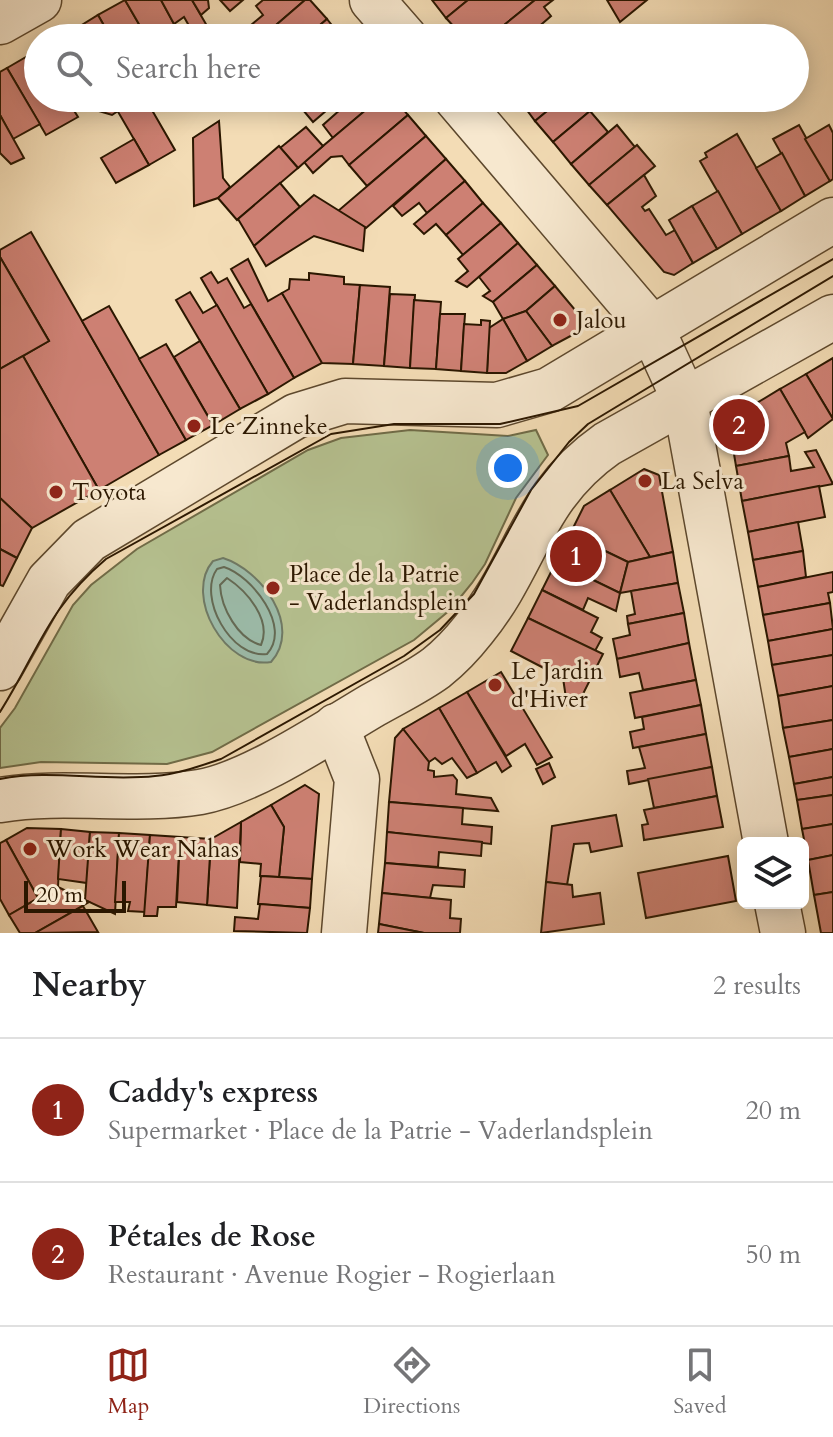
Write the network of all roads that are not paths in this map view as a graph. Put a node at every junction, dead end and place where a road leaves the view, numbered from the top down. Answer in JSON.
{"nodes":[{"id":1,"x":39,"y":0,"type":"edge"},
{"id":2,"x":372,"y":0,"type":"edge"},
{"id":3,"x":0,"y":22,"type":"edge"},
{"id":4,"x":393,"y":24,"type":"edge"},
{"id":5,"x":468,"y":112,"type":"edge"},
{"id":6,"x":833,"y":220,"type":"edge"},
{"id":7,"x":833,"y":317,"type":"edge"},
{"id":8,"x":651,"y":327,"type":"junction"},
{"id":9,"x":685,"y":401,"type":"junction"},
{"id":10,"x":0,"y":668,"type":"edge"},
{"id":11,"x":336,"y":726,"type":"junction"},
{"id":12,"x":0,"y":800,"type":"edge"},
{"id":13,"x":765,"y":837,"type":"edge"},
{"id":14,"x":778,"y":909,"type":"edge"},
{"id":15,"x":344,"y":933,"type":"edge"},
{"id":16,"x":783,"y":933,"type":"edge"}],
"edges":[{"from":1,"to":3,"type":"street"},
{"from":2,"to":4,"type":"street"},
{"from":5,"to":8,"type":"street"},
{"from":6,"to":8,"type":"street"},
{"from":7,"to":9,"type":"street"},
{"from":8,"to":9,"type":"street"},
{"from":8,"to":10,"type":"street"},
{"from":9,"to":11,"type":"street"},
{"from":9,"to":13,"type":"street"},
{"from":11,"to":12,"type":"street"},
{"from":11,"to":15,"type":"street"},
{"from":14,"to":16,"type":"street"}]}
